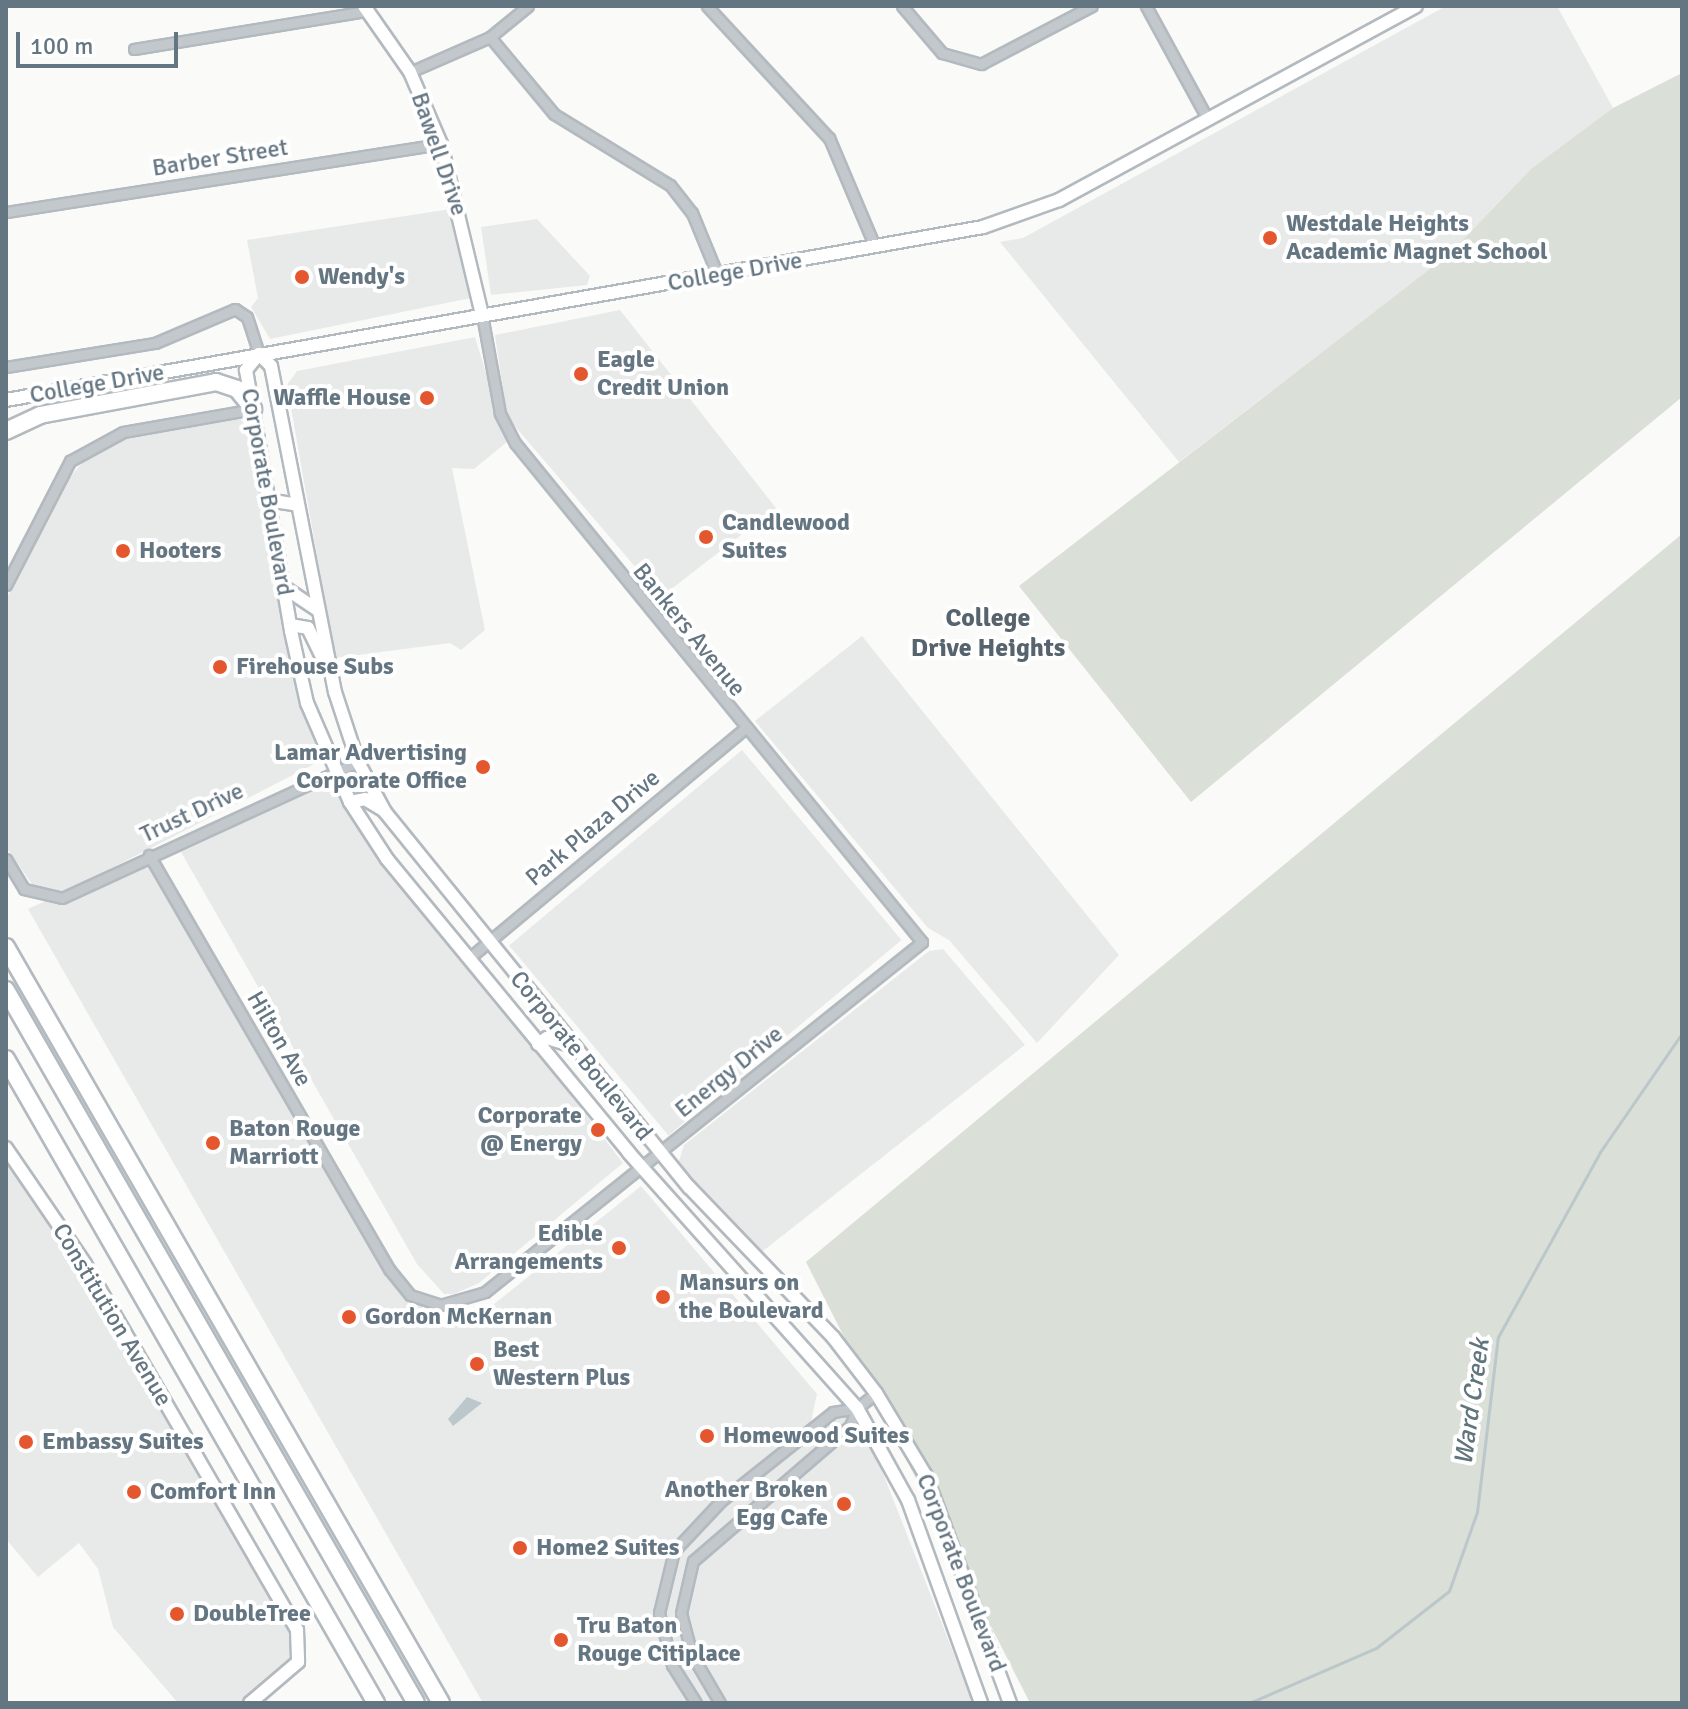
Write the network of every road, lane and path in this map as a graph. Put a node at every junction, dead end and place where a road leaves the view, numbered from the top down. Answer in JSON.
{"nodes":[{"id":1,"x":528,"y":6,"type":"edge"},
{"id":2,"x":707,"y":6,"type":"edge"},
{"id":3,"x":902,"y":6,"type":"edge"},
{"id":4,"x":1092,"y":6,"type":"edge"},
{"id":5,"x":1146,"y":6,"type":"edge"},
{"id":6,"x":1416,"y":6,"type":"edge"},
{"id":7,"x":366,"y":8,"type":"edge"},
{"id":8,"x":490,"y":37,"type":"junction"},
{"id":9,"x":134,"y":49,"type":"dead end"},
{"id":10,"x":410,"y":72,"type":"junction"},
{"id":11,"x":1207,"y":118,"type":"junction"},
{"id":12,"x":441,"y":144,"type":"junction"},
{"id":13,"x":6,"y":212,"type":"edge"},
{"id":14,"x":875,"y":247,"type":"junction"},
{"id":15,"x":718,"y":276,"type":"junction"},
{"id":16,"x":482,"y":315,"type":"junction"},
{"id":17,"x":259,"y":354,"type":"junction"},
{"id":18,"x":6,"y":367,"type":"edge"},
{"id":19,"x":6,"y":400,"type":"edge"},
{"id":20,"x":253,"y":409,"type":"junction"},
{"id":21,"x":6,"y":431,"type":"edge"},
{"id":22,"x":267,"y":500,"type":"junction"},
{"id":23,"x":297,"y":505,"type":"junction"},
{"id":24,"x":6,"y":585,"type":"edge"},
{"id":25,"x":282,"y":586,"type":"junction"},
{"id":26,"x":318,"y":610,"type":"junction"},
{"id":27,"x":290,"y":625,"type":"junction"},
{"id":28,"x":331,"y":671,"type":"junction"},
{"id":29,"x":744,"y":729,"type":"junction"},
{"id":30,"x":358,"y":762,"type":"junction"},
{"id":31,"x":333,"y":769,"type":"junction"},
{"id":32,"x":350,"y":802,"type":"junction"},
{"id":33,"x":385,"y":812,"type":"junction"},
{"id":34,"x":149,"y":855,"type":"junction"},
{"id":35,"x":6,"y":859,"type":"edge"},
{"id":36,"x":488,"y":942,"type":"junction"},
{"id":37,"x":922,"y":942,"type":"joint"},
{"id":38,"x":6,"y":947,"type":"edge"},
{"id":39,"x":468,"y":959,"type":"junction"},
{"id":40,"x":6,"y":990,"type":"edge"},
{"id":41,"x":538,"y":1044,"type":"junction"},
{"id":42,"x":573,"y":1046,"type":"junction"},
{"id":43,"x":6,"y":1059,"type":"edge"},
{"id":44,"x":6,"y":1148,"type":"edge"},
{"id":45,"x":660,"y":1153,"type":"junction"},
{"id":46,"x":641,"y":1168,"type":"junction"},
{"id":47,"x":440,"y":1305,"type":"joint"},
{"id":48,"x":876,"y":1393,"type":"junction"},
{"id":49,"x":857,"y":1408,"type":"junction"},
{"id":50,"x":755,"y":1475,"type":"junction"},
{"id":51,"x":769,"y":1492,"type":"junction"},
{"id":52,"x":670,"y":1560,"type":"junction"},
{"id":53,"x":691,"y":1567,"type":"junction"},
{"id":54,"x":689,"y":1648,"type":"junction"},
{"id":55,"x":669,"y":1655,"type":"junction"},
{"id":56,"x":250,"y":1703,"type":"edge"},
{"id":57,"x":376,"y":1703,"type":"edge"},
{"id":58,"x":416,"y":1703,"type":"edge"},
{"id":59,"x":441,"y":1703,"type":"edge"},
{"id":60,"x":696,"y":1703,"type":"edge"},
{"id":61,"x":720,"y":1703,"type":"edge"},
{"id":62,"x":981,"y":1703,"type":"edge"},
{"id":63,"x":1010,"y":1703,"type":"edge"}],
"edges":[{"from":1,"to":8,"type":"street"},
{"from":2,"to":14,"type":"street"},
{"from":3,"to":4,"type":"street"},
{"from":5,"to":11,"type":"street"},
{"from":6,"to":11,"type":"street","name":"College Drive"},
{"from":7,"to":9,"type":"street"},
{"from":7,"to":10,"type":"street","name":"Bawell Drive"},
{"from":8,"to":10,"type":"street"},
{"from":8,"to":15,"type":"street"},
{"from":10,"to":12,"type":"street","name":"Bawell Drive"},
{"from":11,"to":14,"type":"street","name":"College Drive"},
{"from":12,"to":13,"type":"street","name":"Barber Street"},
{"from":12,"to":16,"type":"street","name":"Bawell Drive"},
{"from":14,"to":15,"type":"street","name":"College Drive"},
{"from":15,"to":16,"type":"street","name":"College Drive"},
{"from":16,"to":17,"type":"street","name":"College Drive"},
{"from":16,"to":29,"type":"street","name":"Bankers Avenue"},
{"from":17,"to":18,"type":"street"},
{"from":17,"to":19,"type":"street","name":"College Drive"},
{"from":17,"to":20,"type":"street","name":"Corporate Boulevard"},
{"from":17,"to":23,"type":"street","name":"Corporate Boulevard"},
{"from":20,"to":21,"type":"highway"},
{"from":20,"to":22,"type":"street","name":"Corporate Boulevard"},
{"from":20,"to":24,"type":"street"},
{"from":22,"to":23,"type":"street"},
{"from":22,"to":25,"type":"street","name":"Corporate Boulevard"},
{"from":23,"to":26,"type":"street","name":"Corporate Boulevard"},
{"from":25,"to":26,"type":"street"},
{"from":25,"to":27,"type":"street","name":"Corporate Boulevard"},
{"from":26,"to":28,"type":"street","name":"Corporate Boulevard"},
{"from":27,"to":28,"type":"street"},
{"from":27,"to":31,"type":"street","name":"Corporate Boulevard"},
{"from":28,"to":30,"type":"street","name":"Corporate Boulevard"},
{"from":29,"to":36,"type":"street","name":"Park Plaza Drive"},
{"from":29,"to":37,"type":"street","name":"Bankers Avenue"},
{"from":30,"to":31,"type":"street","name":"Trust Drive"},
{"from":30,"to":33,"type":"street","name":"Corporate Boulevard"},
{"from":31,"to":32,"type":"street","name":"Corporate Boulevard"},
{"from":31,"to":34,"type":"street","name":"Trust Drive"},
{"from":32,"to":33,"type":"street"},
{"from":32,"to":39,"type":"street","name":"Corporate Boulevard"},
{"from":33,"to":36,"type":"street","name":"Corporate Boulevard"},
{"from":34,"to":35,"type":"street","name":"Trust Drive"},
{"from":34,"to":47,"type":"street","name":"Hilton Ave"},
{"from":36,"to":39,"type":"street","name":"Park Plaza Drive"},
{"from":36,"to":42,"type":"street","name":"Corporate Boulevard"},
{"from":37,"to":45,"type":"street","name":"Energy Drive"},
{"from":38,"to":59,"type":"highway"},
{"from":39,"to":41,"type":"street","name":"Corporate Boulevard"},
{"from":40,"to":58,"type":"highway"},
{"from":41,"to":42,"type":"street"},
{"from":41,"to":46,"type":"street","name":"Corporate Boulevard"},
{"from":42,"to":45,"type":"street","name":"Corporate Boulevard"},
{"from":43,"to":57,"type":"highway"},
{"from":44,"to":56,"type":"street","name":"Constitution Avenue"},
{"from":45,"to":46,"type":"street","name":"Energy Drive"},
{"from":45,"to":48,"type":"street","name":"Corporate Boulevard"},
{"from":46,"to":47,"type":"street","name":"Energy Drive"},
{"from":46,"to":49,"type":"street","name":"Corporate Boulevard"},
{"from":48,"to":49,"type":"street"},
{"from":48,"to":63,"type":"street","name":"Corporate Boulevard"},
{"from":49,"to":50,"type":"street"},
{"from":49,"to":51,"type":"street"},
{"from":49,"to":62,"type":"street","name":"Corporate Boulevard"},
{"from":50,"to":51,"type":"street"},
{"from":50,"to":52,"type":"street"},
{"from":51,"to":53,"type":"street"},
{"from":52,"to":53,"type":"street"},
{"from":52,"to":55,"type":"street"},
{"from":53,"to":54,"type":"street"},
{"from":54,"to":55,"type":"street"},
{"from":54,"to":61,"type":"street"},
{"from":55,"to":60,"type":"street"}]}
